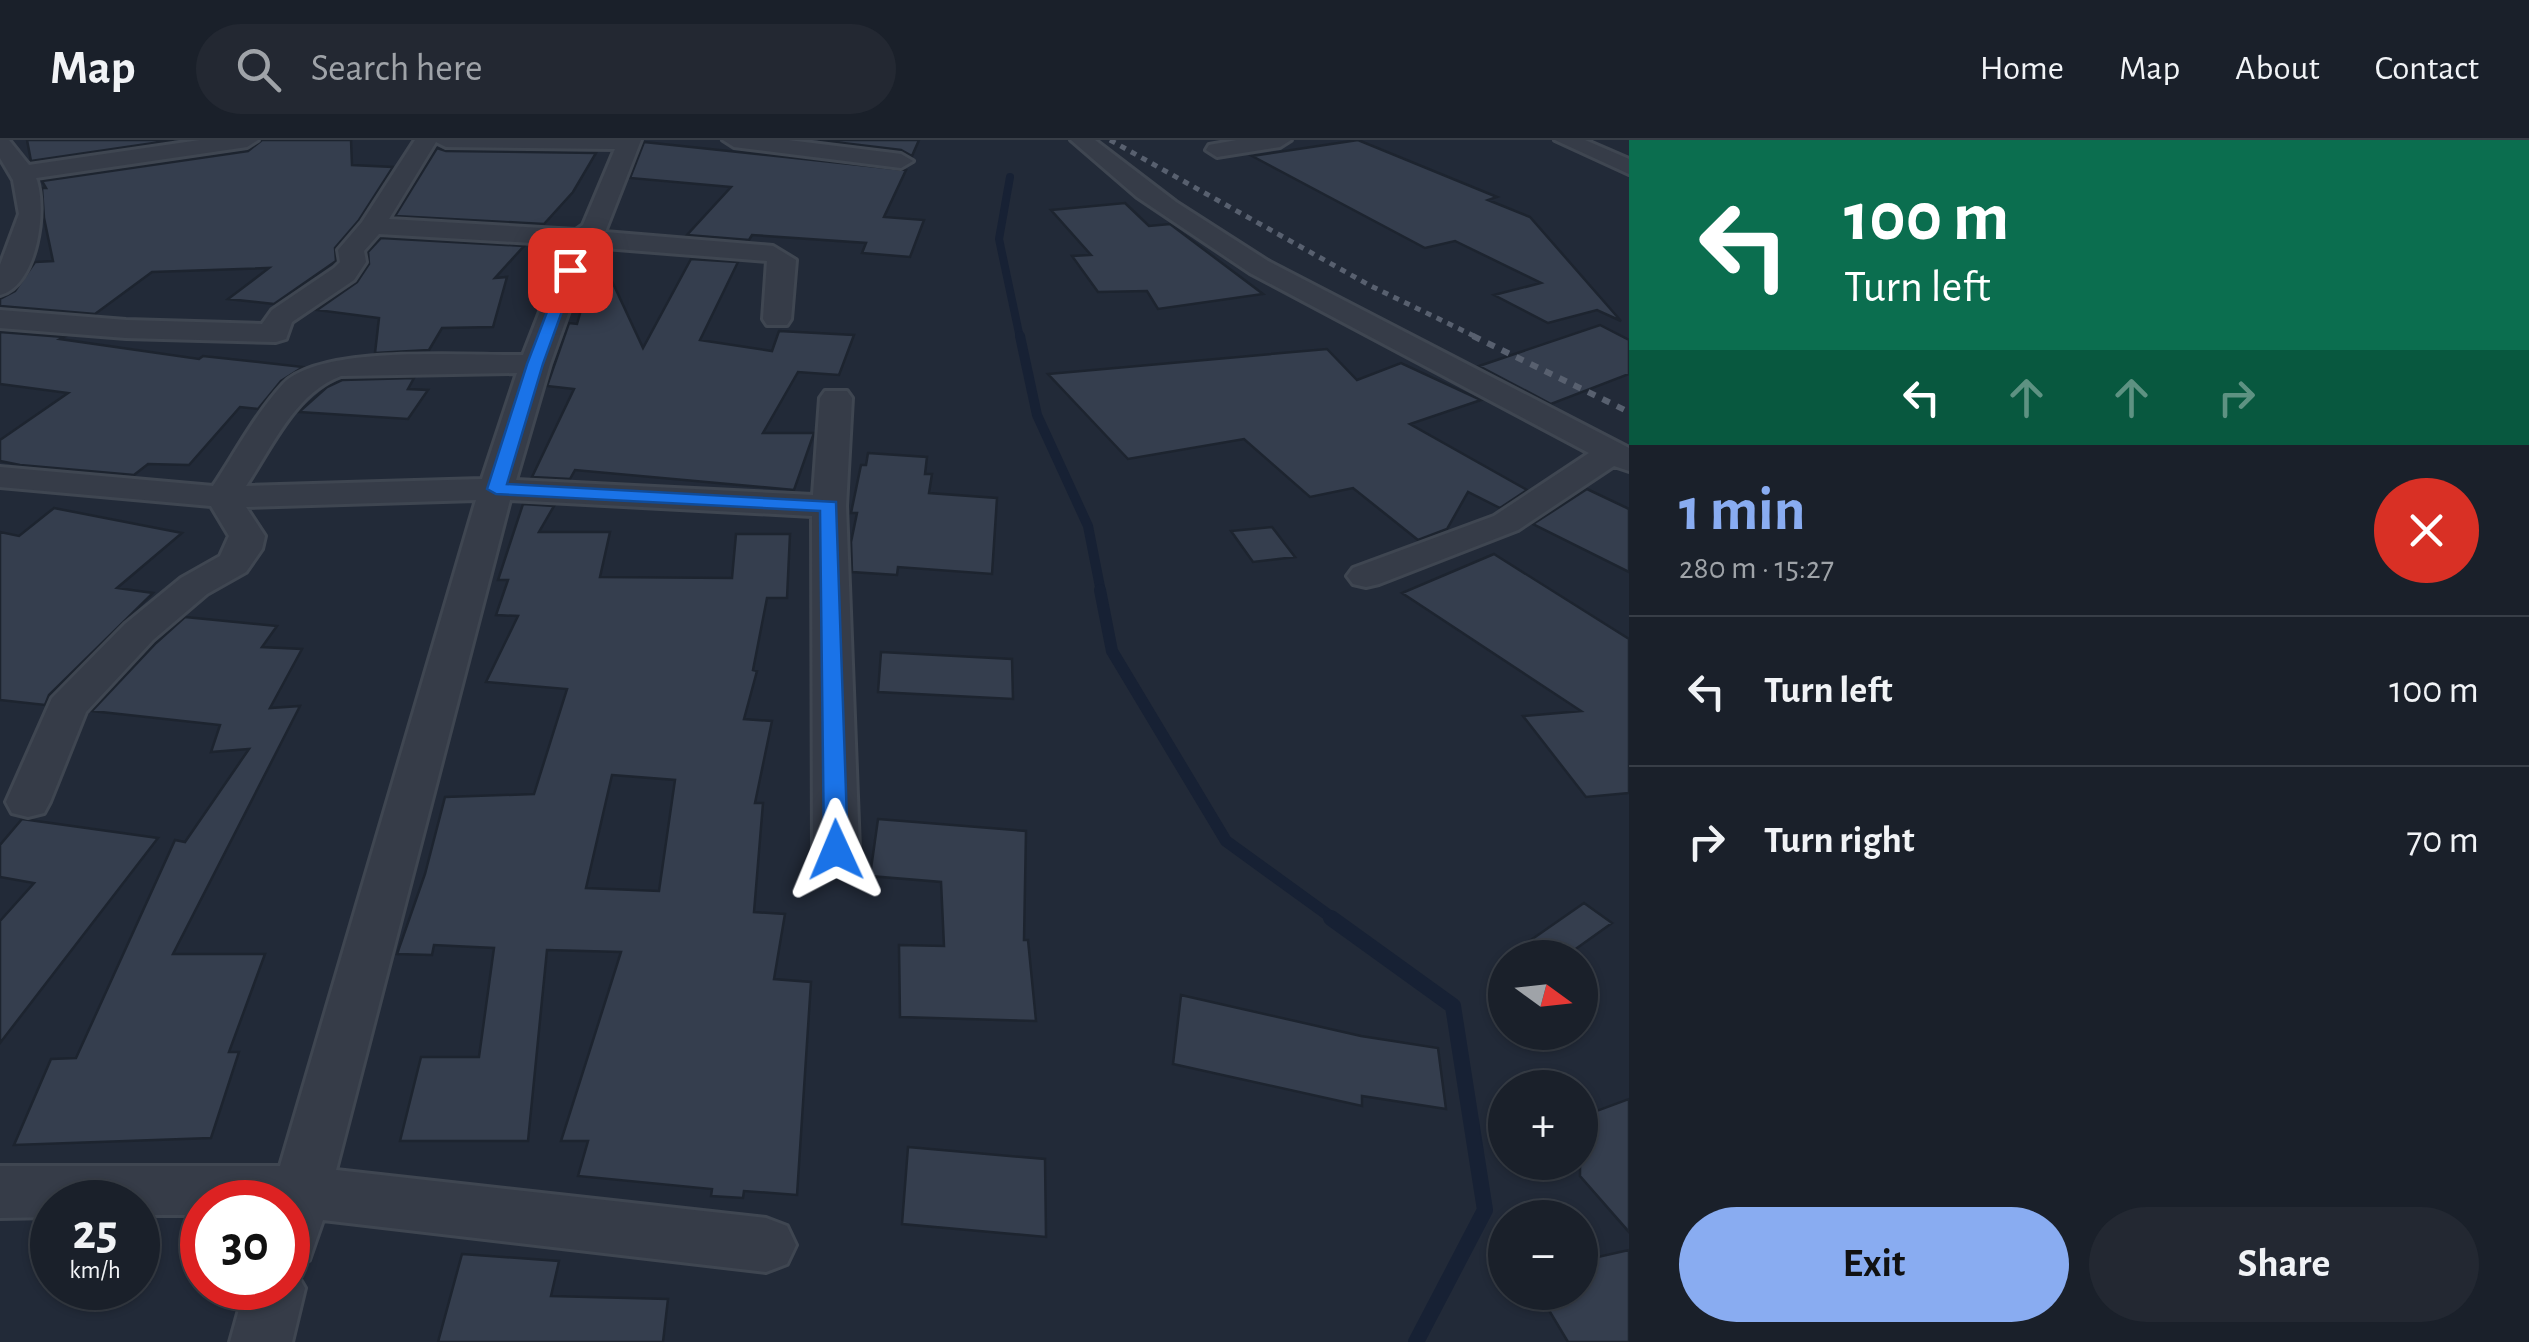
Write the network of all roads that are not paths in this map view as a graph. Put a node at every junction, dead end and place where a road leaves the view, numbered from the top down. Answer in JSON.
{"nodes":[{"id":1,"x":248,"y":140,"type":"edge"},
{"id":2,"x":426,"y":140,"type":"edge"},
{"id":3,"x":446,"y":140,"type":"edge"},
{"id":4,"x":734,"y":140,"type":"edge"},
{"id":5,"x":1082,"y":140,"type":"edge"},
{"id":6,"x":1280,"y":140,"type":"edge"},
{"id":7,"x":1566,"y":140,"type":"edge"},
{"id":8,"x":628,"y":141,"type":"edge"},
{"id":9,"x":0,"y":143,"type":"edge"},
{"id":10,"x":1218,"y":150,"type":"dead end"},
{"id":11,"x":902,"y":161,"type":"dead end"},
{"id":12,"x":1629,"y":167,"type":"edge"},
{"id":13,"x":21,"y":174,"type":"junction"},
{"id":14,"x":372,"y":226,"type":"junction"},
{"id":15,"x":582,"y":238,"type":"junction"},
{"id":16,"x":0,"y":287,"type":"edge"},
{"id":17,"x":0,"y":319,"type":"edge"},
{"id":18,"x":777,"y":319,"type":"dead end"},
{"id":19,"x":535,"y":364,"type":"junction"},
{"id":20,"x":836,"y":398,"type":"dead end"},
{"id":21,"x":1620,"y":458,"type":"edge"},
{"id":22,"x":0,"y":477,"type":"edge"},
{"id":23,"x":496,"y":489,"type":"junction"},
{"id":24,"x":222,"y":497,"type":"junction"},
{"id":25,"x":829,"y":506,"type":"junction"},
{"id":26,"x":1366,"y":576,"type":"dead end"},
{"id":27,"x":28,"y":802,"type":"dead end"},
{"id":28,"x":836,"y":850,"type":"dead end"},
{"id":29,"x":304,"y":1180,"type":"edge"},
{"id":30,"x":180,"y":1189,"type":"edge"},
{"id":31,"x":0,"y":1192,"type":"edge"},
{"id":32,"x":310,"y":1217,"type":"edge"},
{"id":33,"x":766,"y":1244,"type":"dead end"},
{"id":34,"x":269,"y":1310,"type":"edge"},
{"id":35,"x":261,"y":1342,"type":"edge"}],
"edges":[{"from":1,"to":13,"type":"street"},
{"from":2,"to":14,"type":"street"},
{"from":3,"to":8,"type":"street"},
{"from":4,"to":11,"type":"street"},
{"from":5,"to":21,"type":"street"},
{"from":6,"to":10,"type":"street"},
{"from":7,"to":12,"type":"street"},
{"from":8,"to":15,"type":"street"},
{"from":9,"to":13,"type":"street"},
{"from":13,"to":16,"type":"street"},
{"from":14,"to":15,"type":"street"},
{"from":14,"to":17,"type":"street"},
{"from":15,"to":18,"type":"street"},
{"from":15,"to":19,"type":"street"},
{"from":19,"to":23,"type":"street"},
{"from":19,"to":24,"type":"street"},
{"from":20,"to":25,"type":"street"},
{"from":21,"to":26,"type":"street"},
{"from":22,"to":24,"type":"street"},
{"from":23,"to":24,"type":"street"},
{"from":23,"to":25,"type":"street"},
{"from":23,"to":29,"type":"street"},
{"from":24,"to":27,"type":"street"},
{"from":25,"to":28,"type":"street"},
{"from":30,"to":31,"type":"street"},
{"from":32,"to":33,"type":"street"},
{"from":34,"to":35,"type":"street"}]}
